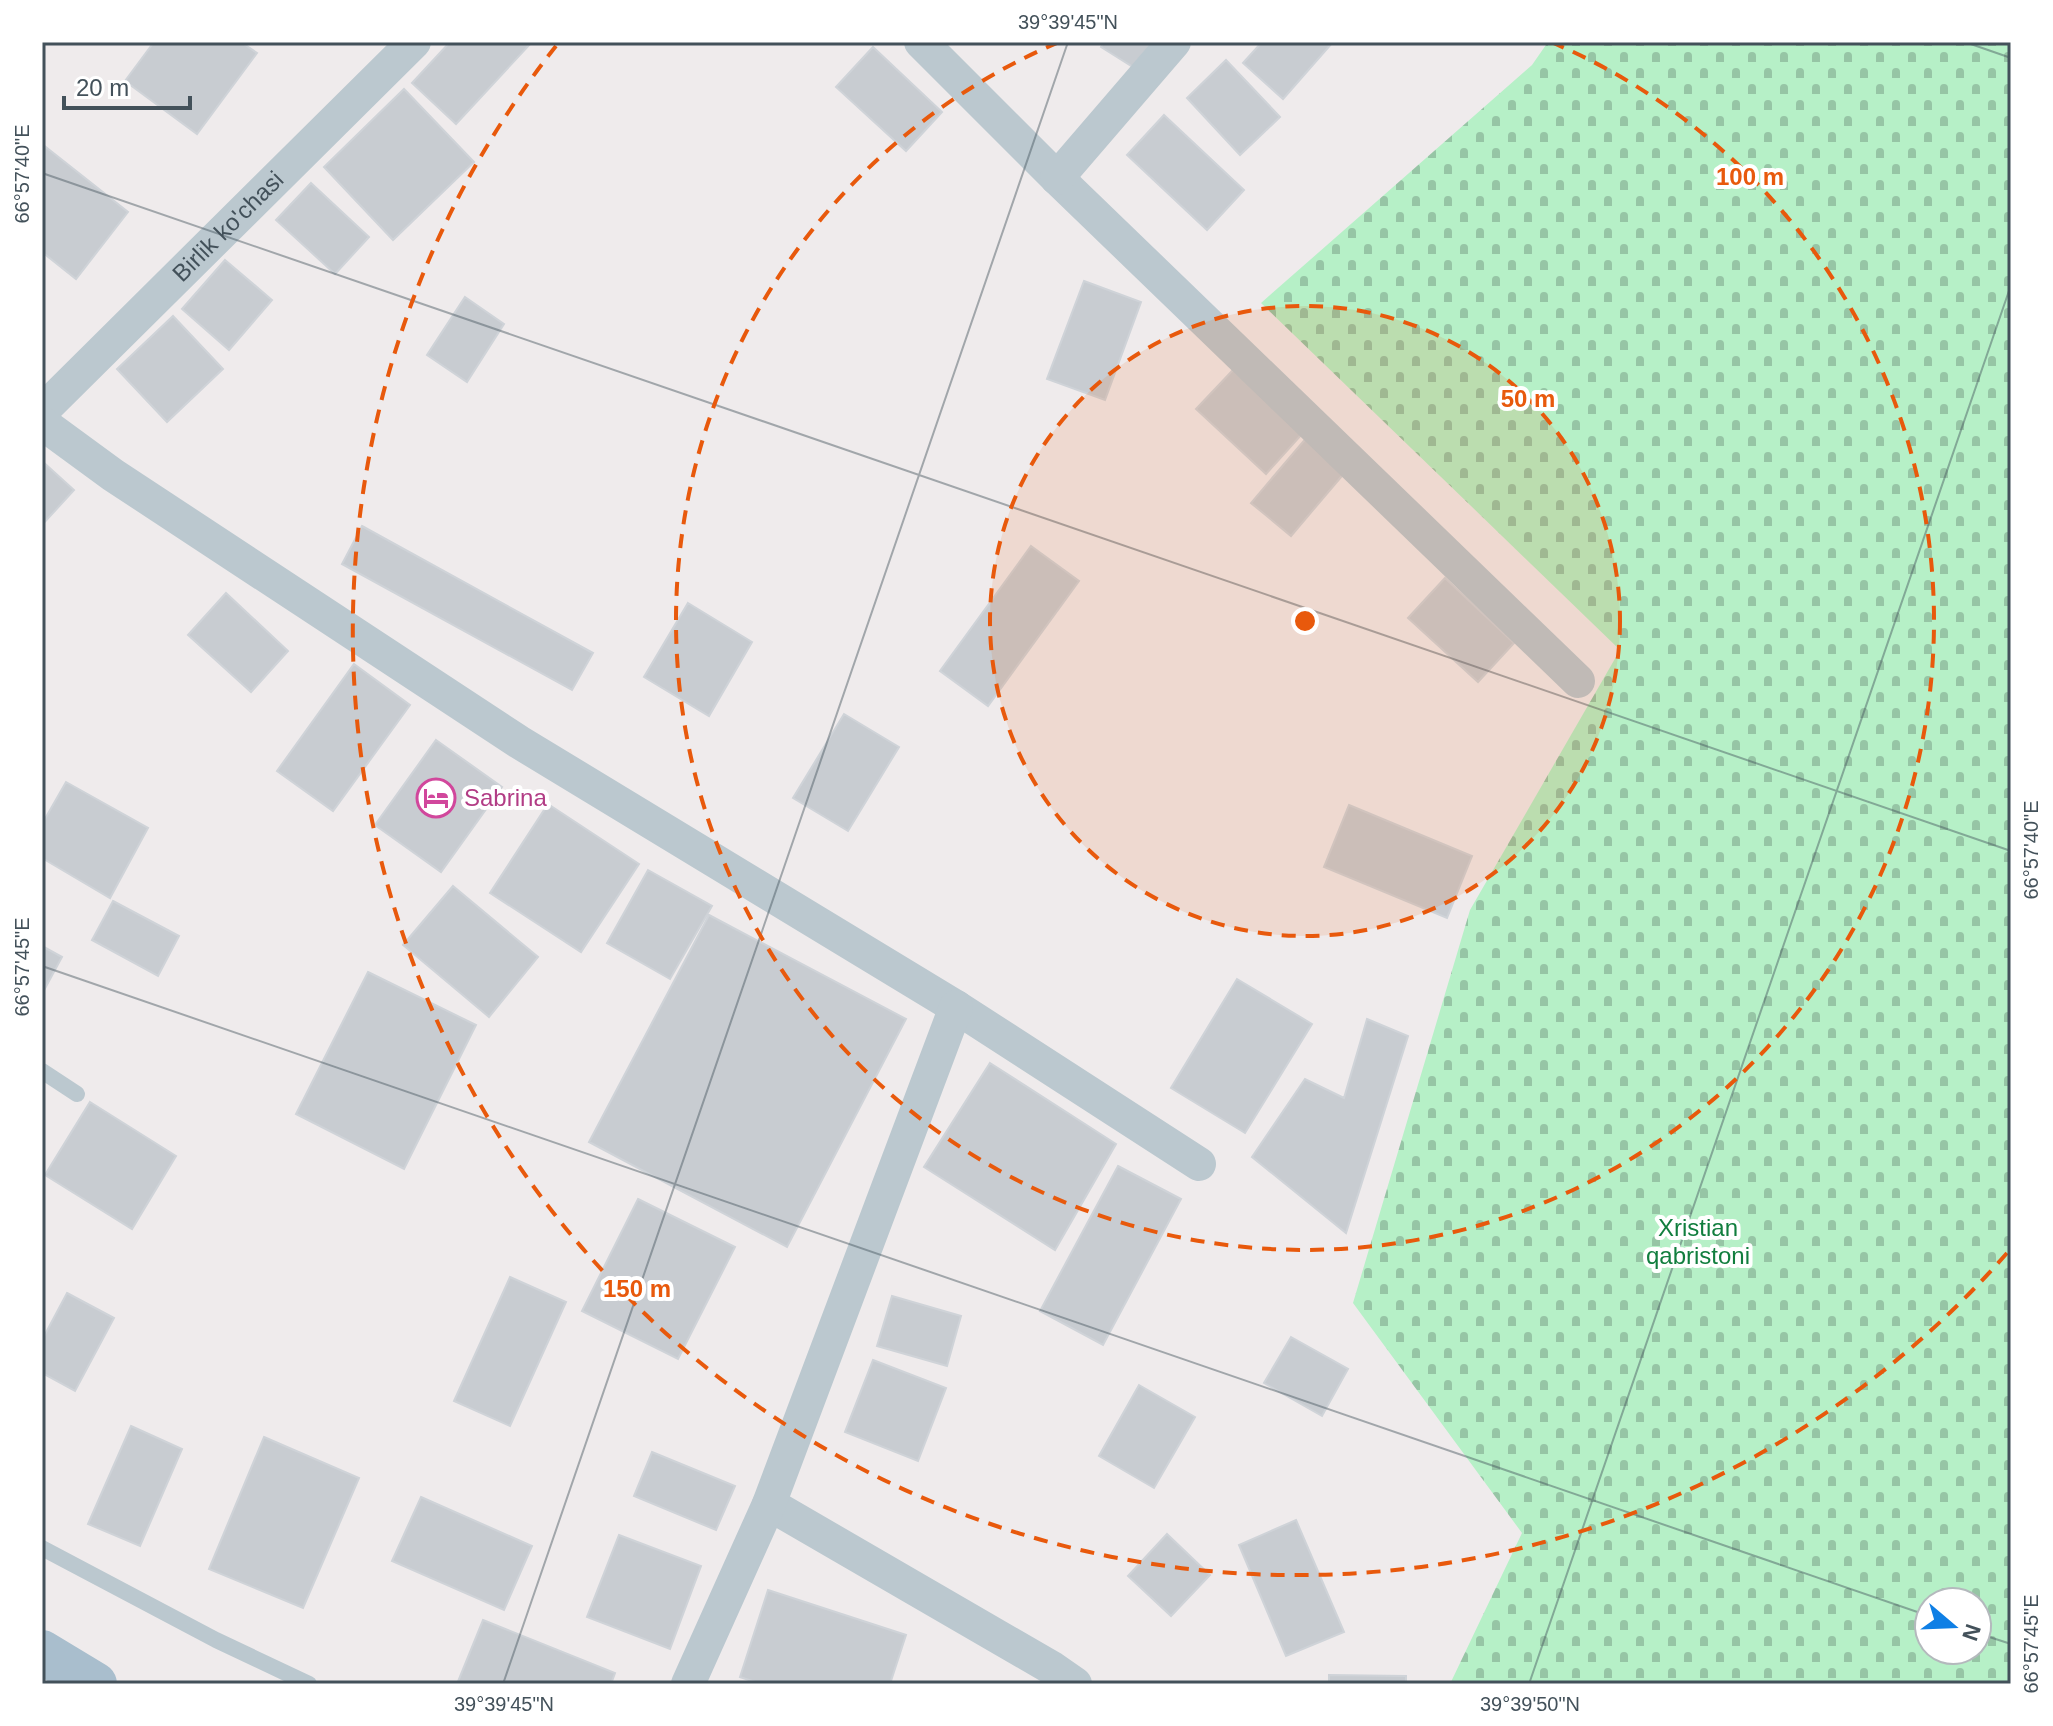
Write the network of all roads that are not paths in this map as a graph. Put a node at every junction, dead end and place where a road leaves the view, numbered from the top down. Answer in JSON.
{"nodes":[{"id":1,"x":414,"y":42,"type":"edge"},
{"id":2,"x":921,"y":42,"type":"edge"},
{"id":3,"x":1174,"y":42,"type":"edge"},
{"id":4,"x":1057,"y":178,"type":"junction"},
{"id":5,"x":42,"y":411,"type":"edge"},
{"id":6,"x":42,"y":423,"type":"edge"},
{"id":7,"x":1578,"y":681,"type":"dead end"},
{"id":8,"x":956,"y":1007,"type":"junction"},
{"id":9,"x":42,"y":1071,"type":"edge"},
{"id":10,"x":77,"y":1094,"type":"dead end"},
{"id":11,"x":1199,"y":1164,"type":"dead end"},
{"id":12,"x":769,"y":1504,"type":"junction"},
{"id":13,"x":42,"y":1548,"type":"edge"},
{"id":14,"x":42,"y":1652,"type":"edge"},
{"id":15,"x":95,"y":1684,"type":"edge"},
{"id":16,"x":309,"y":1684,"type":"edge"},
{"id":17,"x":688,"y":1684,"type":"edge"},
{"id":18,"x":1075,"y":1684,"type":"edge"}],
"edges":[{"from":1,"to":5,"type":"street","name":"Birlik ko'chasi"},
{"from":2,"to":4,"type":"street"},
{"from":3,"to":4,"type":"street"},
{"from":4,"to":7,"type":"street"},
{"from":6,"to":8,"type":"street"},
{"from":8,"to":11,"type":"street"},
{"from":8,"to":12,"type":"street"},
{"from":9,"to":10,"type":"lane"},
{"from":12,"to":17,"type":"street"},
{"from":12,"to":18,"type":"street"},
{"from":13,"to":16,"type":"lane"},
{"from":14,"to":15,"type":"main road"}]}
